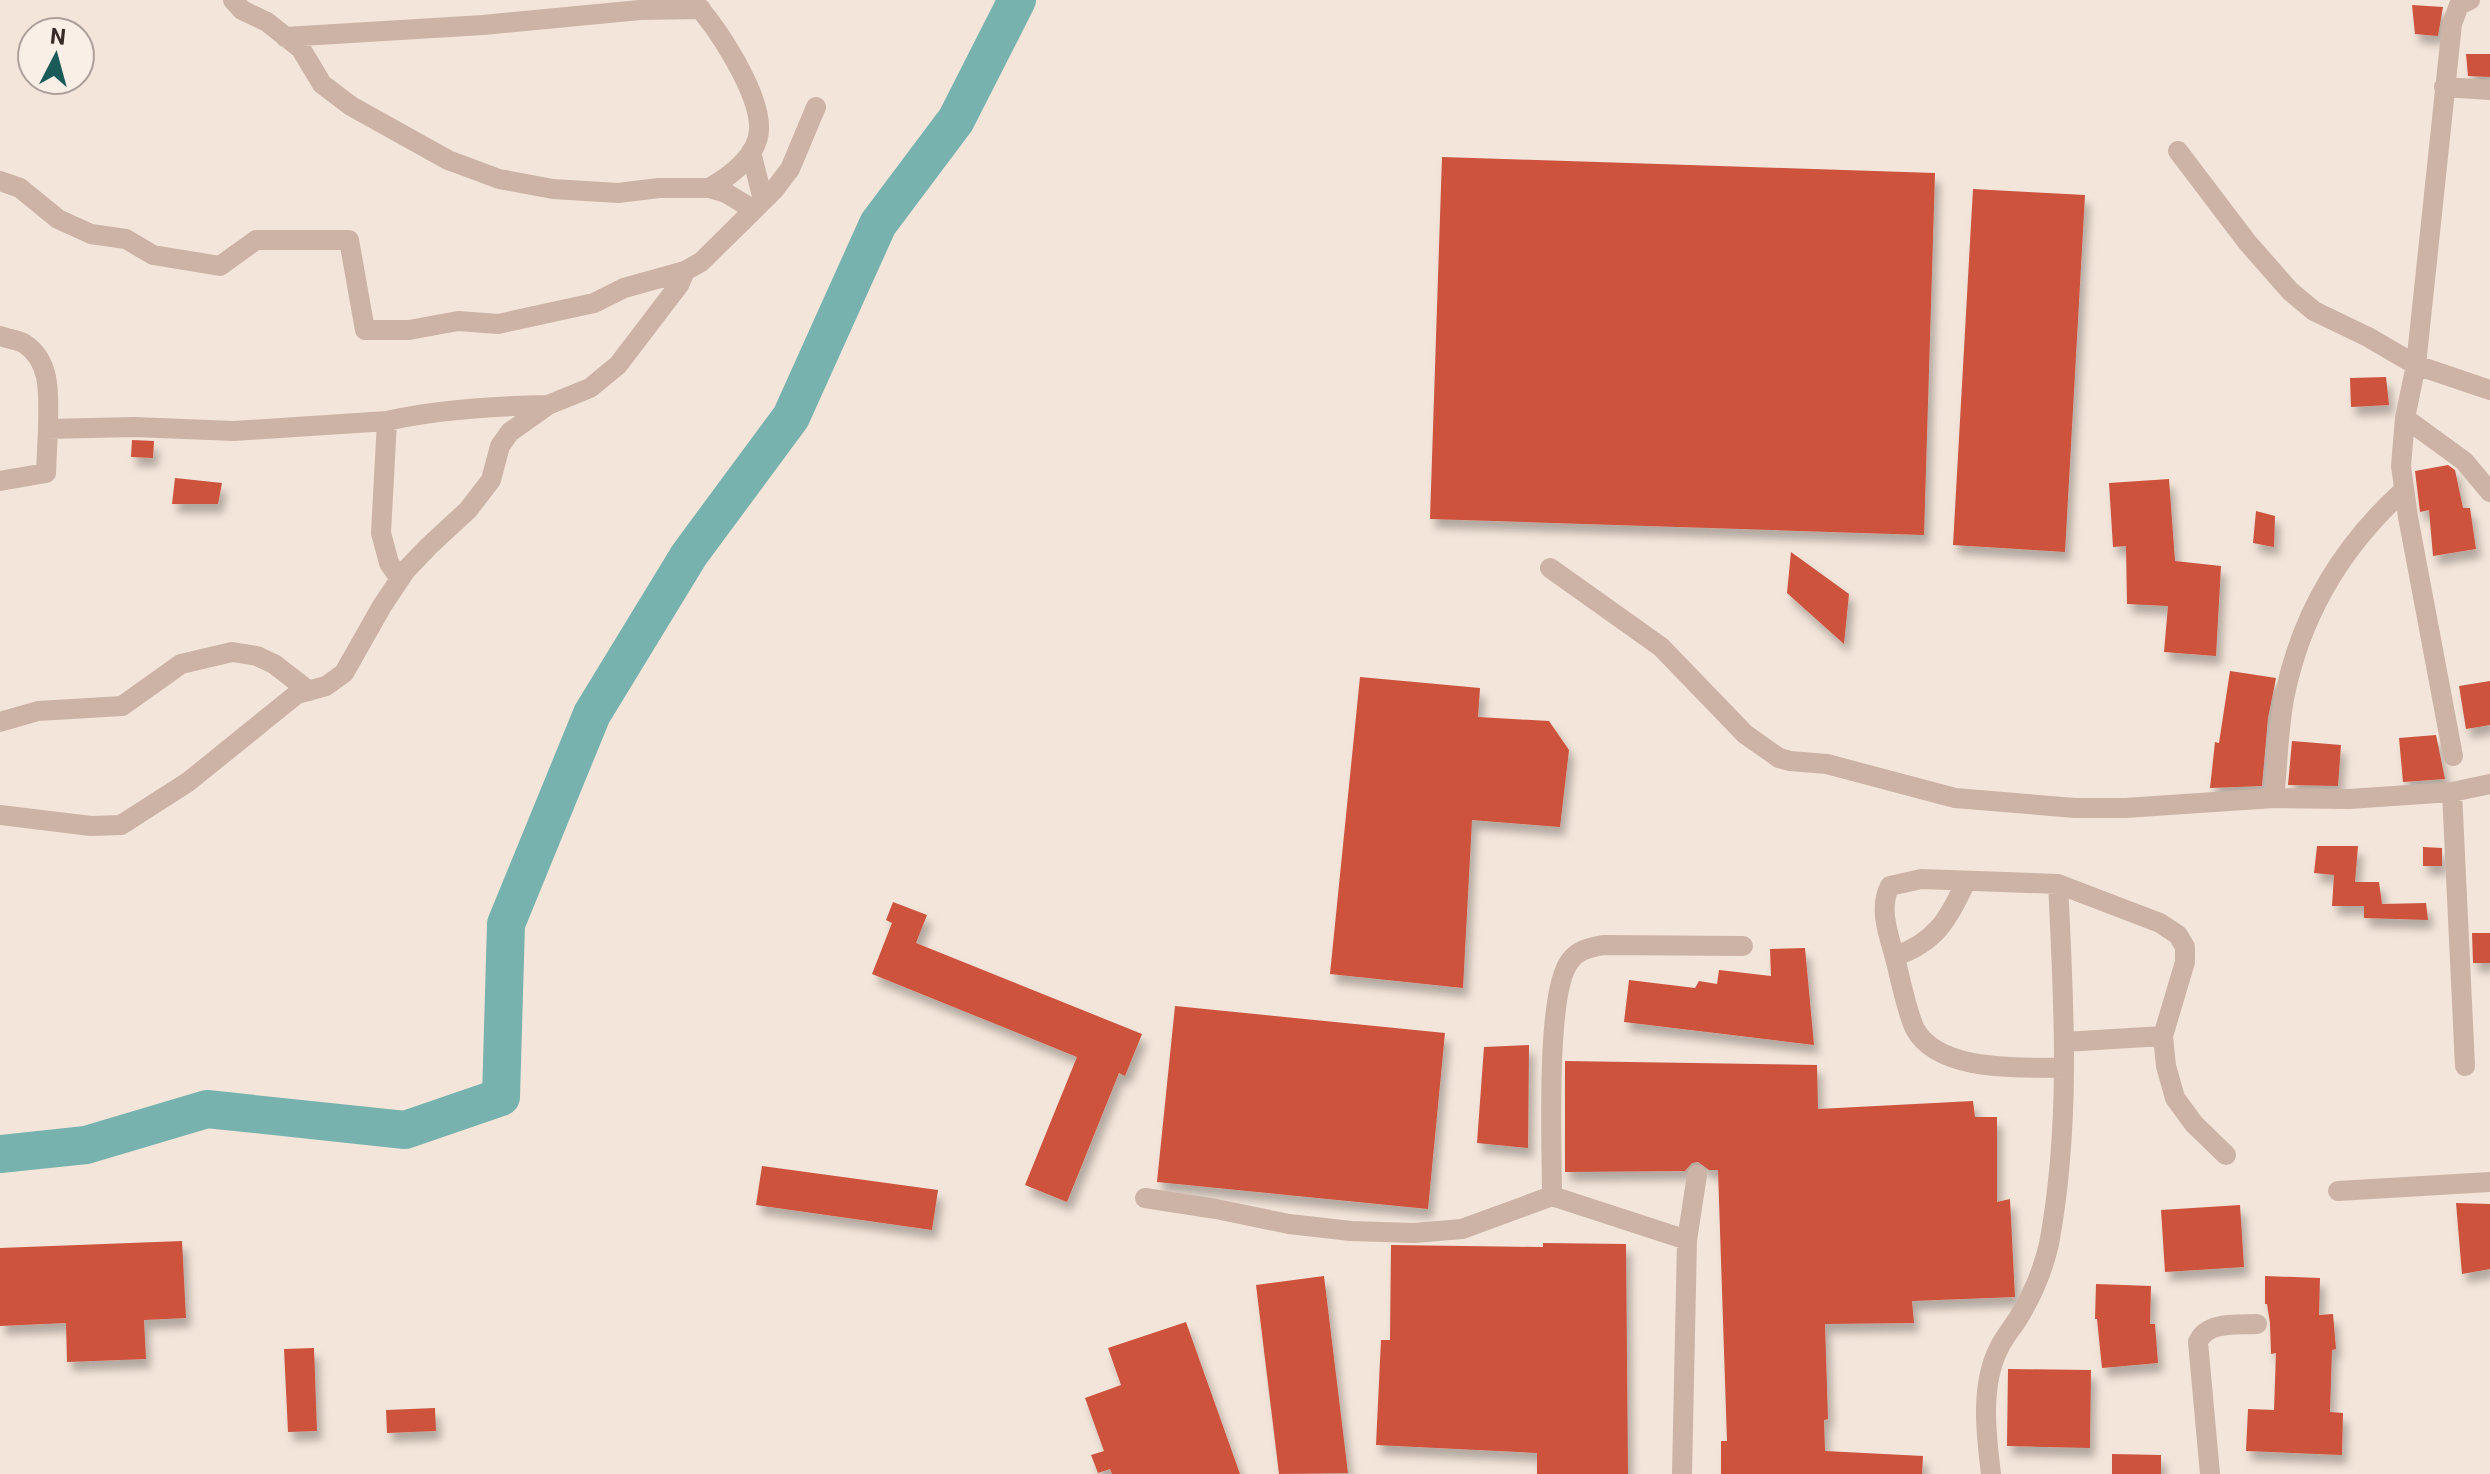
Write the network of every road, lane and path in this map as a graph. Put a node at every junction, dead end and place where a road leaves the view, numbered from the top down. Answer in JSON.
{"nodes":[{"id":1,"x":233,"y":0,"type":"edge"},
{"id":2,"x":2470,"y":0,"type":"edge"},
{"id":3,"x":696,"y":5,"type":"edge"},
{"id":4,"x":285,"y":37,"type":"junction"},
{"id":5,"x":2444,"y":87,"type":"junction"},
{"id":6,"x":2490,"y":90,"type":"edge"},
{"id":7,"x":816,"y":107,"type":"dead end"},
{"id":8,"x":2178,"y":151,"type":"dead end"},
{"id":9,"x":751,"y":152,"type":"junction"},
{"id":10,"x":0,"y":181,"type":"edge"},
{"id":11,"x":709,"y":188,"type":"junction"},
{"id":12,"x":759,"y":205,"type":"junction"},
{"id":13,"x":685,"y":271,"type":"junction"},
{"id":14,"x":0,"y":336,"type":"edge"},
{"id":15,"x":2416,"y":365,"type":"junction"},
{"id":16,"x":2490,"y":390,"type":"edge"},
{"id":17,"x":548,"y":405,"type":"junction"},
{"id":18,"x":2405,"y":418,"type":"junction"},
{"id":19,"x":387,"y":421,"type":"junction"},
{"id":20,"x":48,"y":429,"type":"junction"},
{"id":21,"x":0,"y":481,"type":"edge"},
{"id":22,"x":2404,"y":490,"type":"junction"},
{"id":23,"x":2490,"y":492,"type":"edge"},
{"id":24,"x":1550,"y":568,"type":"dead end"},
{"id":25,"x":400,"y":579,"type":"junction"},
{"id":26,"x":309,"y":691,"type":"junction"},
{"id":27,"x":0,"y":722,"type":"edge"},
{"id":28,"x":2453,"y":756,"type":"dead end"},
{"id":29,"x":2490,"y":784,"type":"edge"},
{"id":30,"x":2452,"y":792,"type":"junction"},
{"id":31,"x":2274,"y":798,"type":"junction"},
{"id":32,"x":0,"y":815,"type":"edge"},
{"id":33,"x":1966,"y":881,"type":"junction"},
{"id":34,"x":2058,"y":884,"type":"junction"},
{"id":35,"x":1743,"y":946,"type":"dead end"},
{"id":36,"x":1895,"y":956,"type":"junction"},
{"id":37,"x":2163,"y":1036,"type":"junction"},
{"id":38,"x":2064,"y":1042,"type":"junction"},
{"id":39,"x":2465,"y":1066,"type":"dead end"},
{"id":40,"x":2064,"y":1068,"type":"junction"},
{"id":41,"x":2226,"y":1155,"type":"dead end"},
{"id":42,"x":1697,"y":1175,"type":"dead end"},
{"id":43,"x":2490,"y":1182,"type":"edge"},
{"id":44,"x":2338,"y":1191,"type":"dead end"},
{"id":45,"x":1552,"y":1196,"type":"junction"},
{"id":46,"x":1145,"y":1198,"type":"dead end"},
{"id":47,"x":1687,"y":1240,"type":"junction"},
{"id":48,"x":2257,"y":1324,"type":"dead end"},
{"id":49,"x":1682,"y":1474,"type":"edge"},
{"id":50,"x":1991,"y":1474,"type":"edge"},
{"id":51,"x":2210,"y":1474,"type":"edge"}],
"edges":[{"from":1,"to":4,"type":"street"},
{"from":2,"to":5,"type":"street"},
{"from":3,"to":4,"type":"street"},
{"from":3,"to":9,"type":"street"},
{"from":4,"to":11,"type":"street"},
{"from":5,"to":6,"type":"street"},
{"from":5,"to":15,"type":"street"},
{"from":7,"to":12,"type":"street"},
{"from":8,"to":15,"type":"street"},
{"from":9,"to":11,"type":"street"},
{"from":9,"to":12,"type":"street"},
{"from":10,"to":13,"type":"street"},
{"from":11,"to":12,"type":"street"},
{"from":12,"to":13,"type":"street"},
{"from":13,"to":17,"type":"street"},
{"from":14,"to":20,"type":"street"},
{"from":15,"to":16,"type":"street"},
{"from":15,"to":18,"type":"street"},
{"from":17,"to":19,"type":"street"},
{"from":17,"to":25,"type":"street"},
{"from":18,"to":22,"type":"street"},
{"from":18,"to":23,"type":"street"},
{"from":19,"to":20,"type":"street"},
{"from":19,"to":25,"type":"street"},
{"from":20,"to":21,"type":"street"},
{"from":22,"to":28,"type":"street"},
{"from":22,"to":31,"type":"street"},
{"from":24,"to":31,"type":"street"},
{"from":25,"to":26,"type":"street"},
{"from":26,"to":27,"type":"street"},
{"from":26,"to":32,"type":"street"},
{"from":29,"to":30,"type":"street"},
{"from":30,"to":31,"type":"street"},
{"from":30,"to":39,"type":"street"},
{"from":33,"to":34,"type":"street"},
{"from":33,"to":36,"type":"street"},
{"from":33,"to":36,"type":"street"},
{"from":34,"to":37,"type":"street"},
{"from":34,"to":38,"type":"street"},
{"from":35,"to":45,"type":"street"},
{"from":36,"to":40,"type":"street"},
{"from":37,"to":38,"type":"street"},
{"from":37,"to":41,"type":"street"},
{"from":38,"to":40,"type":"street"},
{"from":40,"to":50,"type":"street"},
{"from":42,"to":47,"type":"street"},
{"from":43,"to":44,"type":"street"},
{"from":45,"to":46,"type":"street"},
{"from":45,"to":47,"type":"street"},
{"from":47,"to":49,"type":"street"},
{"from":48,"to":51,"type":"street"}]}
